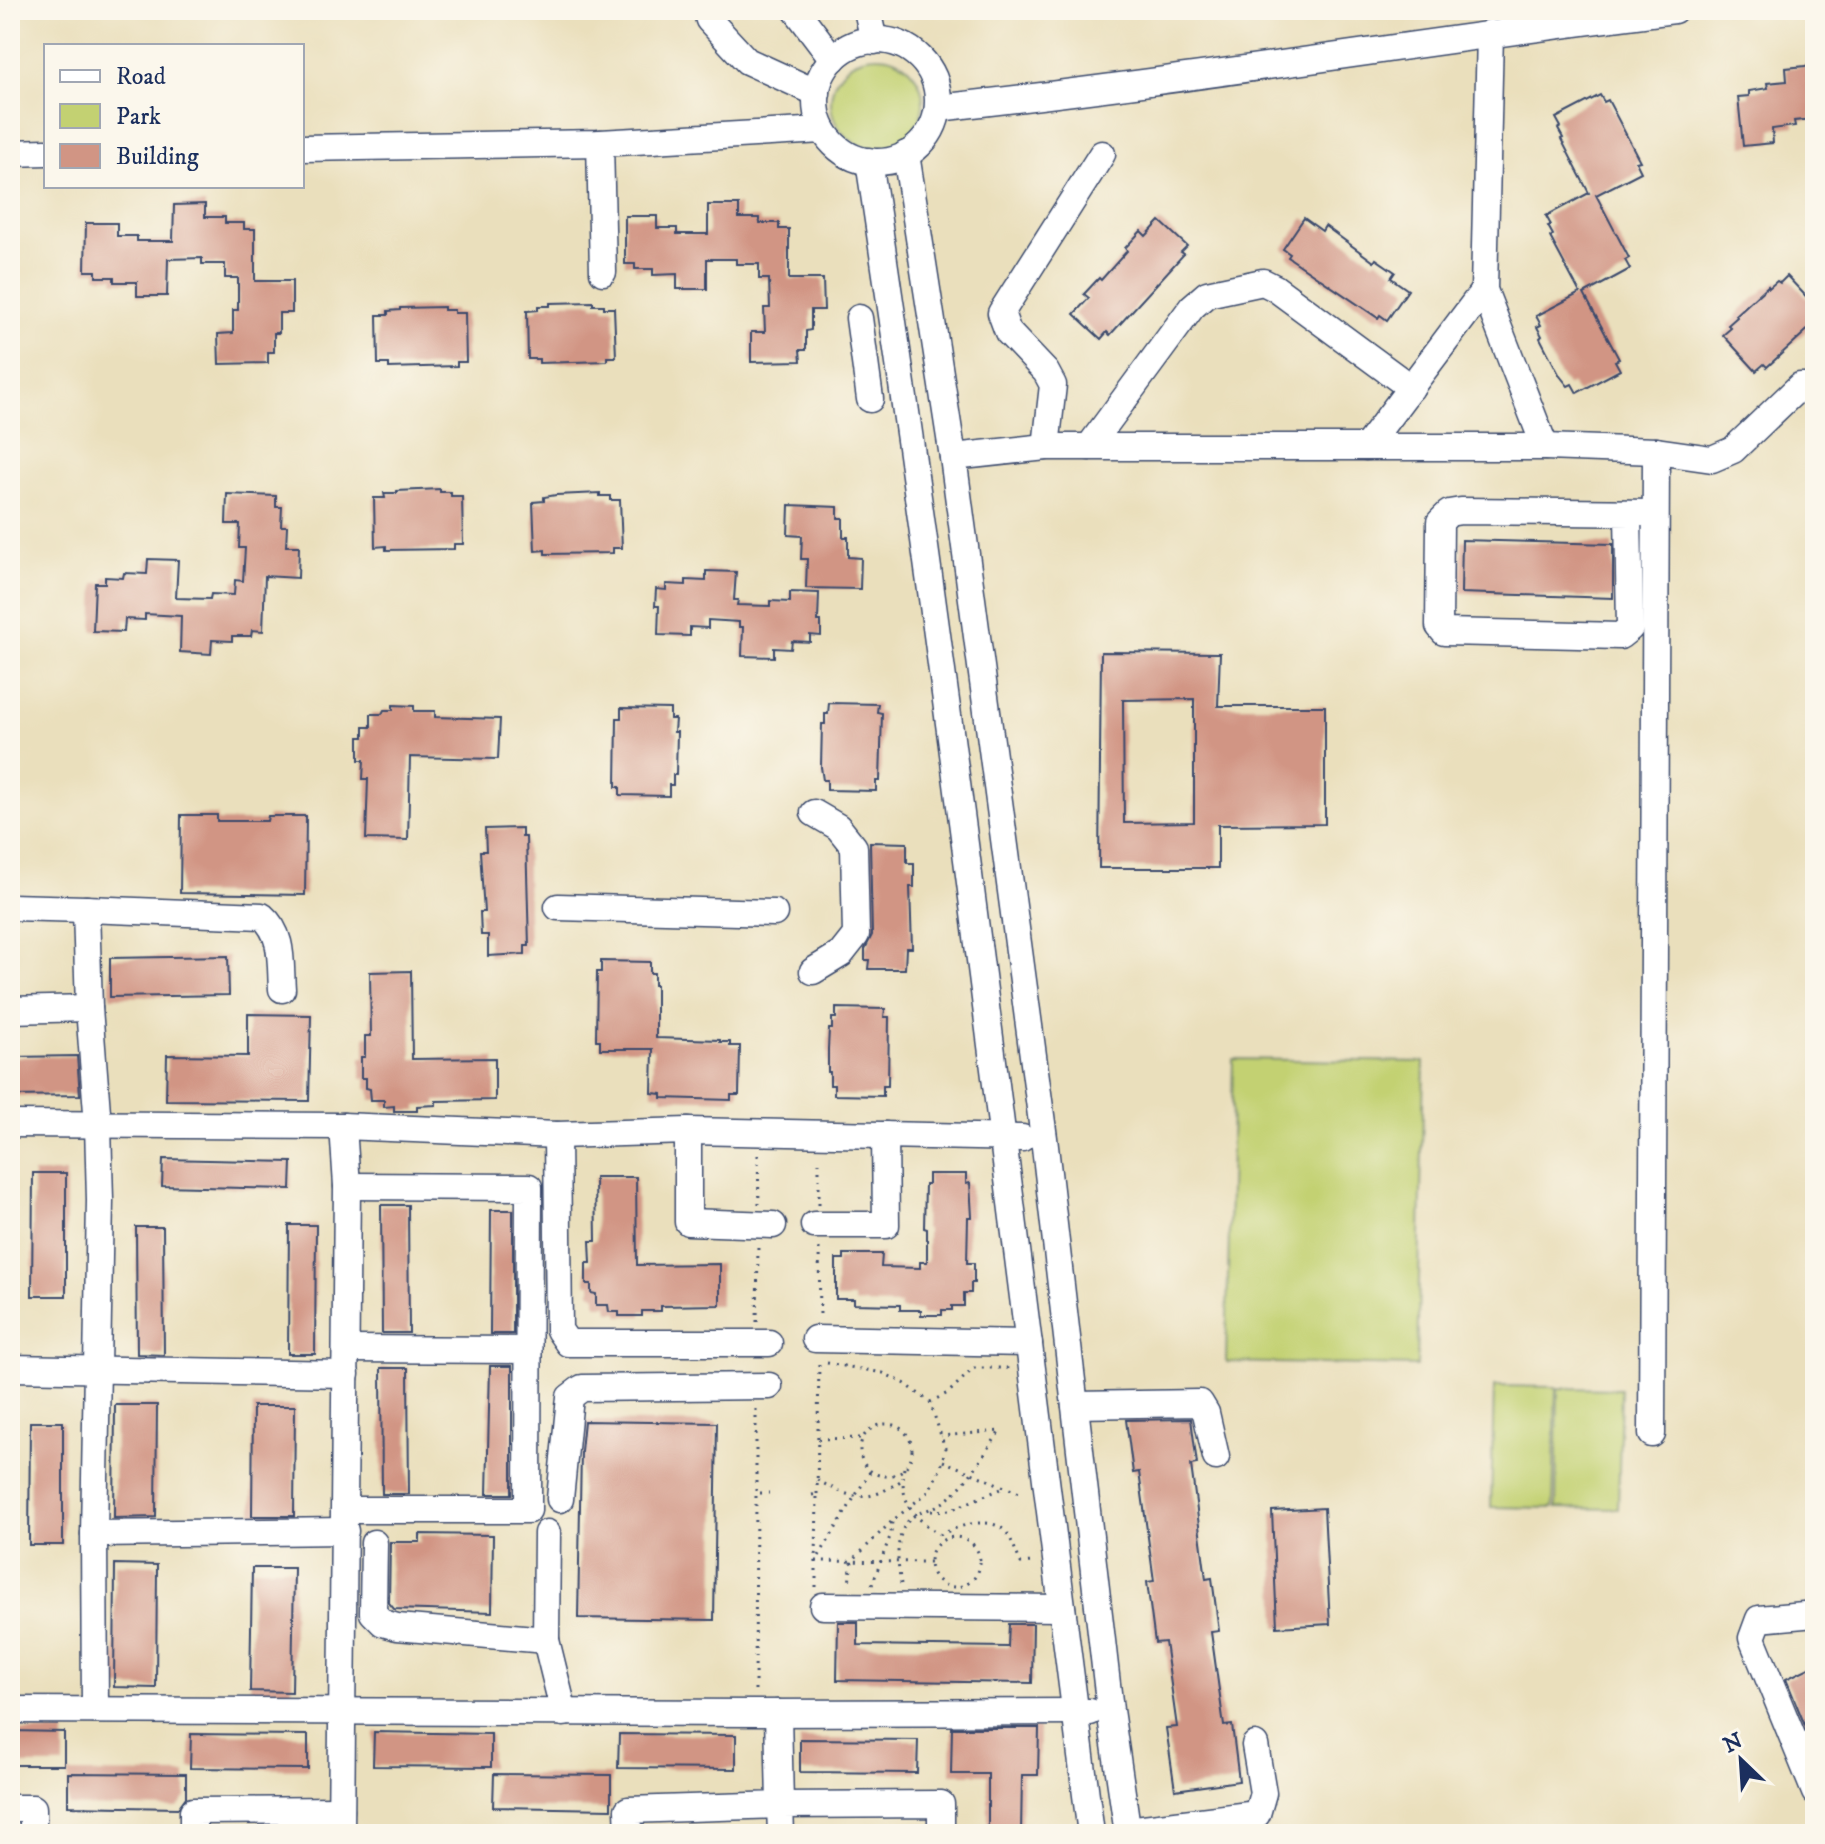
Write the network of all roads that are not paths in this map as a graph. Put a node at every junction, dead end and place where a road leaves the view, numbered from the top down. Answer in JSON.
{"nodes":[{"id":1,"x":706,"y":10,"type":"edge"},
{"id":2,"x":796,"y":10,"type":"edge"},
{"id":3,"x":867,"y":10,"type":"edge"},
{"id":4,"x":1674,"y":10,"type":"edge"},
{"id":5,"x":1490,"y":33,"type":"junction"},
{"id":6,"x":874,"y":41,"type":"junction"},
{"id":7,"x":833,"y":59,"type":"junction"},
{"id":8,"x":817,"y":93,"type":"junction"},
{"id":9,"x":938,"y":108,"type":"junction"},
{"id":10,"x":823,"y":130,"type":"junction"},
{"id":11,"x":600,"y":143,"type":"junction"},
{"id":12,"x":304,"y":148,"type":"edge"},
{"id":13,"x":44,"y":152,"type":"edge"},
{"id":14,"x":10,"y":153,"type":"edge"},
{"id":15,"x":906,"y":154,"type":"junction"},
{"id":16,"x":1102,"y":154,"type":"dead end"},
{"id":17,"x":869,"y":161,"type":"junction"},
{"id":18,"x":603,"y":272,"type":"dead end"},
{"id":19,"x":1484,"y":290,"type":"junction"},
{"id":20,"x":859,"y":318,"type":"dead end"},
{"id":21,"x":1815,"y":386,"type":"edge"},
{"id":22,"x":1411,"y":388,"type":"junction"},
{"id":23,"x":870,"y":399,"type":"dead end"},
{"id":24,"x":1046,"y":447,"type":"junction"},
{"id":25,"x":1089,"y":447,"type":"junction"},
{"id":26,"x":1366,"y":447,"type":"junction"},
{"id":27,"x":1545,"y":447,"type":"junction"},
{"id":28,"x":1656,"y":451,"type":"junction"},
{"id":29,"x":953,"y":457,"type":"junction"},
{"id":30,"x":1628,"y":513,"type":"junction"},
{"id":31,"x":1655,"y":513,"type":"junction"},
{"id":32,"x":814,"y":813,"type":"dead end"},
{"id":33,"x":10,"y":907,"type":"edge"},
{"id":34,"x":558,"y":907,"type":"dead end"},
{"id":35,"x":86,"y":909,"type":"junction"},
{"id":36,"x":774,"y":913,"type":"dead end"},
{"id":37,"x":813,"y":971,"type":"dead end"},
{"id":38,"x":282,"y":989,"type":"dead end"},
{"id":39,"x":89,"y":1008,"type":"junction"},
{"id":40,"x":10,"y":1010,"type":"edge"},
{"id":41,"x":10,"y":1124,"type":"edge"},
{"id":42,"x":98,"y":1125,"type":"junction"},
{"id":43,"x":343,"y":1126,"type":"junction"},
{"id":44,"x":688,"y":1131,"type":"junction"},
{"id":45,"x":557,"y":1135,"type":"junction"},
{"id":46,"x":885,"y":1135,"type":"junction"},
{"id":47,"x":1004,"y":1138,"type":"junction"},
{"id":48,"x":1044,"y":1138,"type":"junction"},
{"id":49,"x":347,"y":1186,"type":"junction"},
{"id":50,"x":766,"y":1224,"type":"road end"},
{"id":51,"x":814,"y":1225,"type":"dead end"},
{"id":52,"x":649,"y":1343,"type":"junction"},
{"id":53,"x":769,"y":1343,"type":"dead end"},
{"id":54,"x":1024,"y":1343,"type":"junction"},
{"id":55,"x":818,"y":1347,"type":"road end"},
{"id":56,"x":528,"y":1350,"type":"junction"},
{"id":57,"x":346,"y":1362,"type":"junction"},
{"id":58,"x":10,"y":1368,"type":"edge"},
{"id":59,"x":99,"y":1369,"type":"junction"},
{"id":60,"x":648,"y":1386,"type":"junction"},
{"id":61,"x":769,"y":1386,"type":"dead end"},
{"id":62,"x":1075,"y":1405,"type":"junction"},
{"id":63,"x":1652,"y":1434,"type":"dead end"},
{"id":64,"x":1216,"y":1457,"type":"dead end"},
{"id":65,"x":560,"y":1499,"type":"dead end"},
{"id":66,"x":345,"y":1521,"type":"junction"},
{"id":67,"x":547,"y":1533,"type":"dead end"},
{"id":68,"x":94,"y":1534,"type":"junction"},
{"id":69,"x":374,"y":1543,"type":"dead end"},
{"id":70,"x":846,"y":1606,"type":"road end"},
{"id":71,"x":1062,"y":1608,"type":"junction"},
{"id":72,"x":1815,"y":1614,"type":"edge"},
{"id":73,"x":546,"y":1640,"type":"junction"},
{"id":74,"x":10,"y":1710,"type":"edge"},
{"id":75,"x":95,"y":1710,"type":"junction"},
{"id":76,"x":1110,"y":1710,"type":"junction"},
{"id":77,"x":342,"y":1712,"type":"junction"},
{"id":78,"x":564,"y":1713,"type":"junction"},
{"id":79,"x":766,"y":1713,"type":"junction"},
{"id":80,"x":1076,"y":1713,"type":"junction"},
{"id":81,"x":1255,"y":1745,"type":"dead end"},
{"id":82,"x":1815,"y":1792,"type":"edge"},
{"id":83,"x":780,"y":1805,"type":"junction"},
{"id":84,"x":10,"y":1808,"type":"edge"},
{"id":85,"x":341,"y":1822,"type":"edge"},
{"id":86,"x":1128,"y":1832,"type":"edge"},
{"id":87,"x":33,"y":1834,"type":"edge"},
{"id":88,"x":193,"y":1834,"type":"edge"},
{"id":89,"x":629,"y":1834,"type":"edge"},
{"id":90,"x":781,"y":1834,"type":"edge"},
{"id":91,"x":941,"y":1834,"type":"edge"},
{"id":92,"x":1091,"y":1834,"type":"edge"}],
"edges":[{"from":1,"to":8,"type":"street"},
{"from":2,"to":7,"type":"street"},
{"from":3,"to":6,"type":"street"},
{"from":4,"to":5,"type":"street"},
{"from":5,"to":9,"type":"street"},
{"from":5,"to":19,"type":"street"},
{"from":6,"to":7,"type":"street"},
{"from":6,"to":9,"type":"street"},
{"from":7,"to":8,"type":"street"},
{"from":8,"to":10,"type":"street"},
{"from":9,"to":15,"type":"street"},
{"from":10,"to":11,"type":"street"},
{"from":10,"to":17,"type":"street"},
{"from":11,"to":12,"type":"street"},
{"from":11,"to":18,"type":"street"},
{"from":13,"to":14,"type":"street"},
{"from":15,"to":17,"type":"street"},
{"from":15,"to":29,"type":"street"},
{"from":16,"to":24,"type":"street"},
{"from":17,"to":47,"type":"street"},
{"from":19,"to":22,"type":"street"},
{"from":19,"to":27,"type":"street"},
{"from":20,"to":23,"type":"street"},
{"from":21,"to":28,"type":"street"},
{"from":22,"to":25,"type":"street"},
{"from":22,"to":26,"type":"street"},
{"from":24,"to":25,"type":"street"},
{"from":24,"to":29,"type":"street"},
{"from":25,"to":26,"type":"street"},
{"from":26,"to":27,"type":"street"},
{"from":27,"to":28,"type":"street"},
{"from":28,"to":31,"type":"street"},
{"from":29,"to":48,"type":"street"},
{"from":30,"to":30,"type":"street"},
{"from":30,"to":31,"type":"street"},
{"from":31,"to":63,"type":"street"},
{"from":32,"to":37,"type":"street"},
{"from":33,"to":35,"type":"street"},
{"from":34,"to":36,"type":"street"},
{"from":35,"to":38,"type":"street"},
{"from":35,"to":39,"type":"street"},
{"from":39,"to":40,"type":"street"},
{"from":39,"to":42,"type":"street"},
{"from":41,"to":42,"type":"street"},
{"from":42,"to":43,"type":"street"},
{"from":42,"to":59,"type":"street"},
{"from":43,"to":45,"type":"street"},
{"from":43,"to":49,"type":"street"},
{"from":44,"to":45,"type":"street"},
{"from":44,"to":46,"type":"street"},
{"from":44,"to":50,"type":"street"},
{"from":45,"to":52,"type":"street"},
{"from":46,"to":47,"type":"street"},
{"from":46,"to":51,"type":"street"},
{"from":47,"to":48,"type":"street"},
{"from":47,"to":54,"type":"street"},
{"from":48,"to":62,"type":"street"},
{"from":49,"to":56,"type":"street"},
{"from":49,"to":57,"type":"street"},
{"from":52,"to":53,"type":"street"},
{"from":52,"to":60,"type":"street"},
{"from":54,"to":55,"type":"street"},
{"from":54,"to":71,"type":"street"},
{"from":56,"to":57,"type":"street"},
{"from":56,"to":66,"type":"street"},
{"from":57,"to":59,"type":"street"},
{"from":57,"to":66,"type":"street"},
{"from":58,"to":59,"type":"street"},
{"from":59,"to":68,"type":"street"},
{"from":60,"to":61,"type":"street"},
{"from":60,"to":65,"type":"street"},
{"from":62,"to":64,"type":"street"},
{"from":62,"to":76,"type":"street"},
{"from":66,"to":68,"type":"street"},
{"from":66,"to":77,"type":"street"},
{"from":67,"to":73,"type":"street"},
{"from":68,"to":75,"type":"street"},
{"from":69,"to":73,"type":"street"},
{"from":70,"to":71,"type":"street"},
{"from":71,"to":80,"type":"street"},
{"from":72,"to":82,"type":"street"},
{"from":73,"to":78,"type":"street"},
{"from":74,"to":75,"type":"street"},
{"from":75,"to":77,"type":"street"},
{"from":76,"to":80,"type":"street"},
{"from":76,"to":86,"type":"street"},
{"from":77,"to":78,"type":"street"},
{"from":77,"to":85,"type":"street"},
{"from":78,"to":79,"type":"street"},
{"from":79,"to":80,"type":"street"},
{"from":79,"to":83,"type":"street"},
{"from":80,"to":92,"type":"street"},
{"from":81,"to":86,"type":"street"},
{"from":83,"to":89,"type":"street"},
{"from":83,"to":90,"type":"street"},
{"from":83,"to":91,"type":"street"},
{"from":84,"to":87,"type":"street"},
{"from":85,"to":88,"type":"street"}]}
